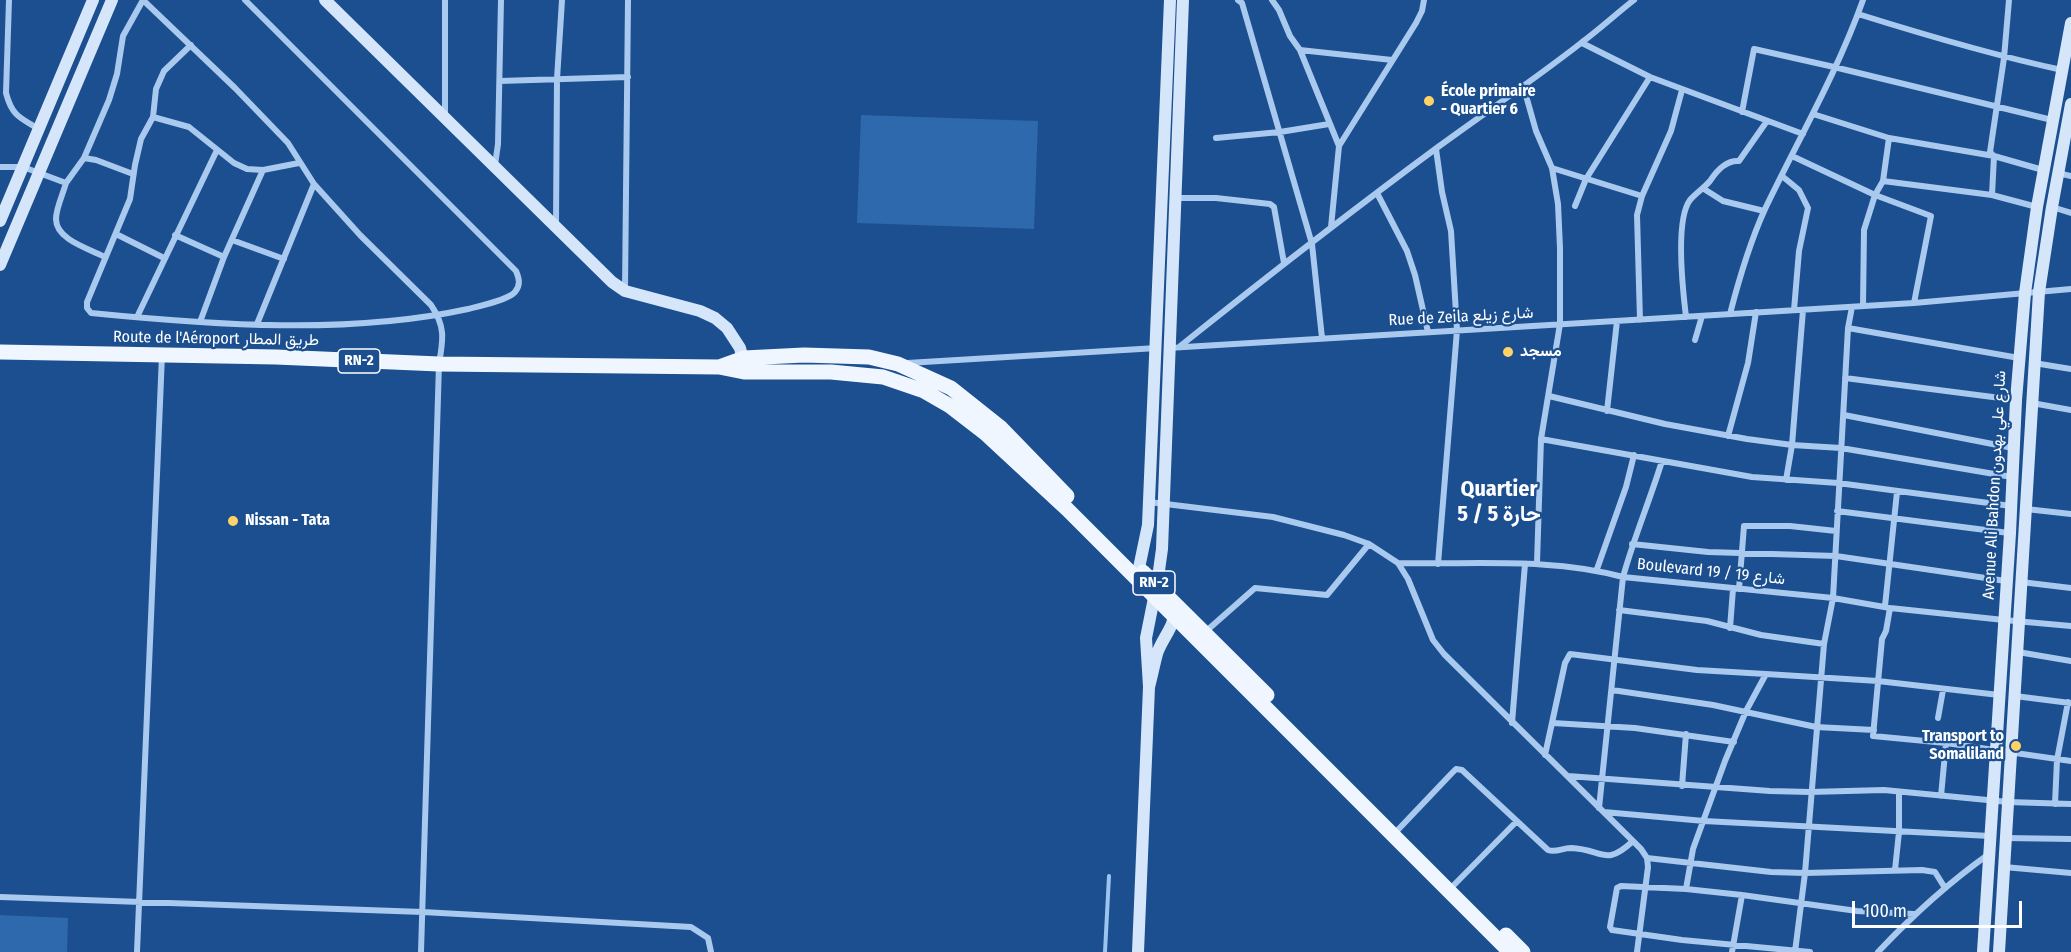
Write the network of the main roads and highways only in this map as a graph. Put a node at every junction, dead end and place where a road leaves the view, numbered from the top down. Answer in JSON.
{"nodes":[{"id":1,"x":93,"y":0,"type":"edge"},
{"id":2,"x":112,"y":0,"type":"edge"},
{"id":3,"x":325,"y":0,"type":"edge"},
{"id":4,"x":1170,"y":0,"type":"edge"},
{"id":5,"x":1184,"y":0,"type":"edge"},
{"id":6,"x":2071,"y":23,"type":"edge"},
{"id":7,"x":2071,"y":104,"type":"edge"},
{"id":8,"x":2069,"y":125,"type":"edge"},
{"id":9,"x":1163,"y":167,"type":"junction"},
{"id":10,"x":1177,"y":168,"type":"junction"},
{"id":11,"x":0,"y":221,"type":"edge"},
{"id":12,"x":0,"y":265,"type":"edge"},
{"id":13,"x":0,"y":352,"type":"edge"},
{"id":14,"x":744,"y":365,"type":"junction"},
{"id":15,"x":1139,"y":568,"type":"junction"},
{"id":16,"x":1152,"y":591,"type":"junction"},
{"id":17,"x":1173,"y":600,"type":"junction"},
{"id":18,"x":1175,"y":619,"type":"junction"},
{"id":19,"x":1201,"y":636,"type":"junction"},
{"id":20,"x":1149,"y":687,"type":"junction"},
{"id":21,"x":1452,"y":887,"type":"junction"},
{"id":22,"x":1138,"y":952,"type":"edge"},
{"id":23,"x":1510,"y":952,"type":"edge"},
{"id":24,"x":1524,"y":952,"type":"edge"},
{"id":25,"x":1983,"y":952,"type":"edge"},
{"id":26,"x":1999,"y":952,"type":"edge"}],
"edges":[{"from":1,"to":11,"type":"main road"},
{"from":2,"to":12,"type":"main road"},
{"from":3,"to":14,"type":"main road"},
{"from":4,"to":9,"type":"main road"},
{"from":5,"to":10,"type":"main road"},
{"from":6,"to":25,"type":"main road","name":"Avenue Ali Bahdon شارع علي بهدون"},
{"from":7,"to":8,"type":"main road","name":"Avenue Ali Bahdon شارع علي بهدون"},
{"from":8,"to":26,"type":"main road","name":"Avenue Ali Bahdon شارع علي بهدون"},
{"from":9,"to":10,"type":"main road"},
{"from":9,"to":15,"type":"main road"},
{"from":10,"to":16,"type":"main road"},
{"from":13,"to":14,"type":"main road","name":"Route de l'Aéroport طريق المطار","number":"RN-2"},
{"from":14,"to":15,"type":"main road","number":"RN-2"},
{"from":14,"to":16,"type":"main road","number":"RN-2"},
{"from":15,"to":16,"type":"main road","number":"RN-2"},
{"from":16,"to":17,"type":"main road","number":"RN-2"},
{"from":16,"to":18,"type":"main road","number":"RN-2"},
{"from":16,"to":20,"type":"main road"},
{"from":17,"to":18,"type":"main road"},
{"from":17,"to":19,"type":"main road","number":"RN-2"},
{"from":18,"to":19,"type":"main road","number":"RN-2"},
{"from":18,"to":20,"type":"main road"},
{"from":19,"to":21,"type":"main road","number":"RN-2"},
{"from":20,"to":22,"type":"main road"},
{"from":21,"to":23,"type":"main road","number":"RN-2"},
{"from":21,"to":24,"type":"main road","number":"RN-2"}]}
